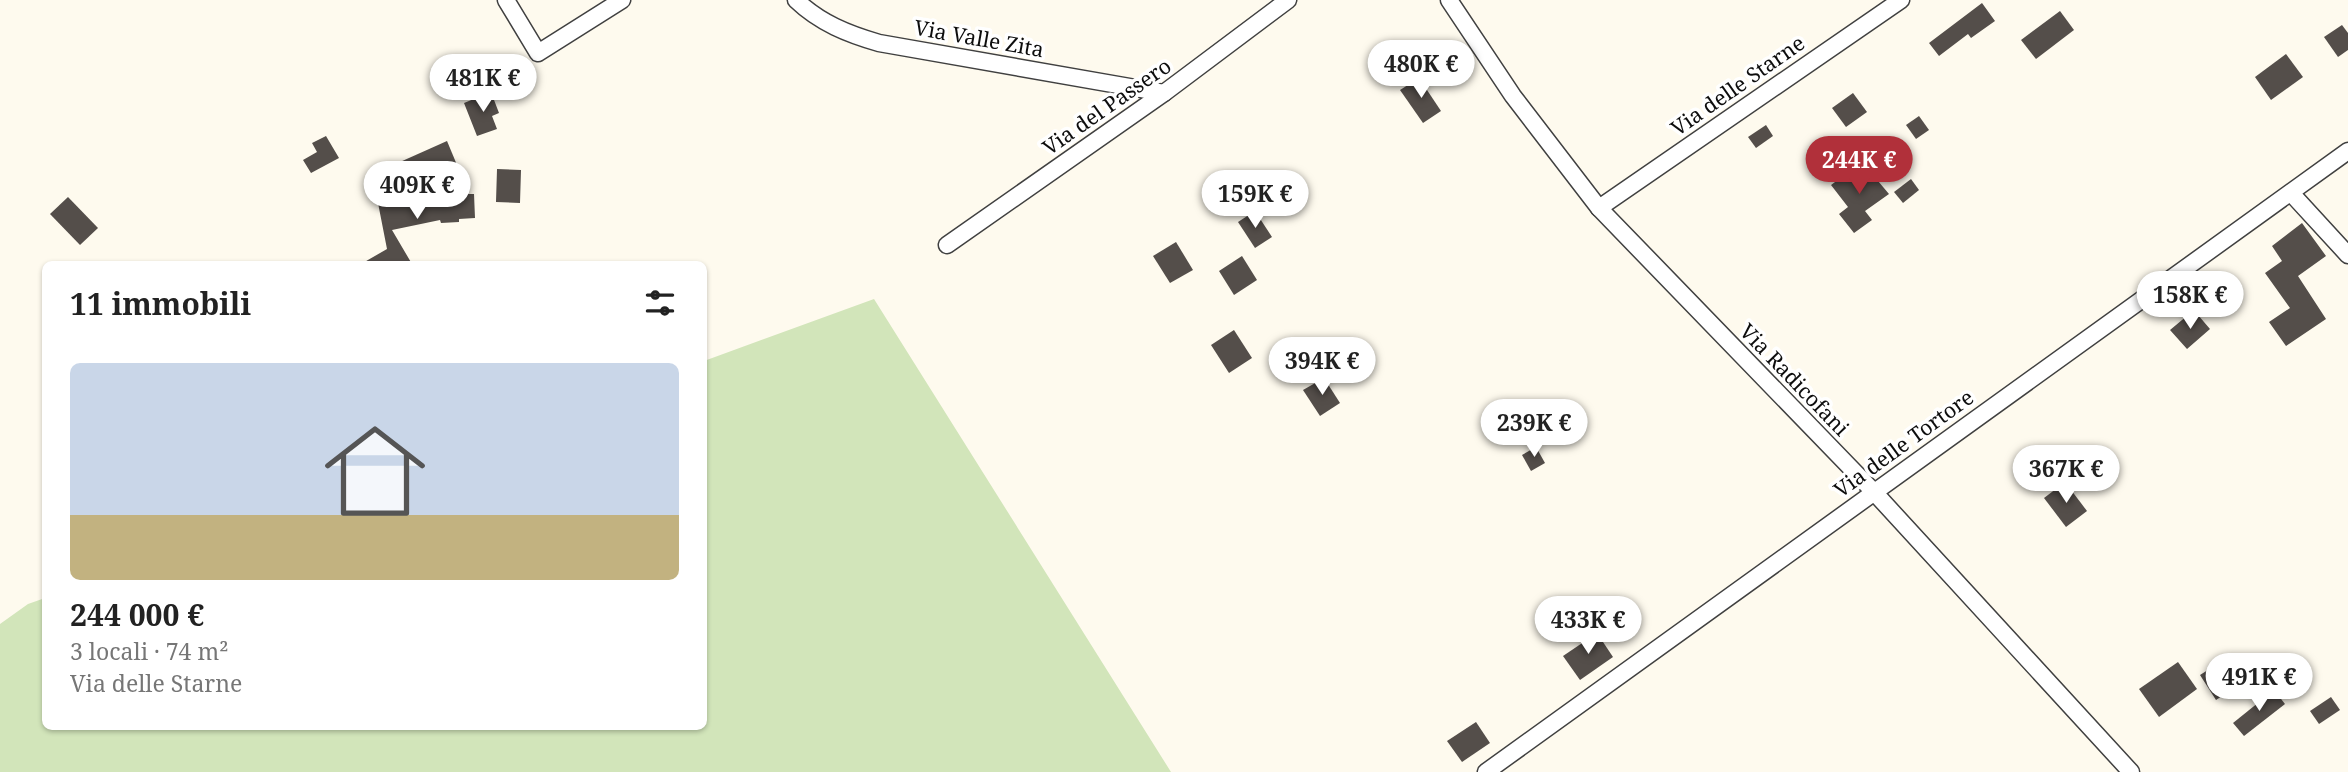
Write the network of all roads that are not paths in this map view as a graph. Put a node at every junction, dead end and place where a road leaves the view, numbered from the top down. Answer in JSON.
{"nodes":[{"id":1,"x":506,"y":0,"type":"edge"},
{"id":2,"x":622,"y":0,"type":"edge"},
{"id":3,"x":796,"y":0,"type":"edge"},
{"id":4,"x":1288,"y":0,"type":"edge"},
{"id":5,"x":1449,"y":0,"type":"edge"},
{"id":6,"x":1901,"y":0,"type":"edge"},
{"id":7,"x":1164,"y":93,"type":"junction"},
{"id":8,"x":2348,"y":151,"type":"edge"},
{"id":9,"x":2291,"y":193,"type":"junction"},
{"id":10,"x":1599,"y":208,"type":"junction"},
{"id":11,"x":947,"y":245,"type":"dead end"},
{"id":12,"x":2348,"y":255,"type":"edge"},
{"id":13,"x":1874,"y":492,"type":"junction"},
{"id":14,"x":1486,"y":772,"type":"edge"},
{"id":15,"x":2131,"y":772,"type":"edge"}],
"edges":[{"from":1,"to":2,"type":"street"},
{"from":3,"to":7,"type":"street","name":"Via Valle Zita"},
{"from":4,"to":7,"type":"street","name":"Via del Passero"},
{"from":5,"to":10,"type":"street","name":"Via Radicofani"},
{"from":6,"to":10,"type":"street","name":"Via delle Starne"},
{"from":7,"to":11,"type":"street","name":"Via del Passero"},
{"from":8,"to":9,"type":"street","name":"Via delle Tortore"},
{"from":9,"to":12,"type":"street"},
{"from":9,"to":13,"type":"street","name":"Via delle Tortore"},
{"from":10,"to":13,"type":"street","name":"Via Radicofani"},
{"from":13,"to":14,"type":"street","name":"Via delle Tortore"},
{"from":13,"to":15,"type":"street","name":"Via Radicofani"}]}
